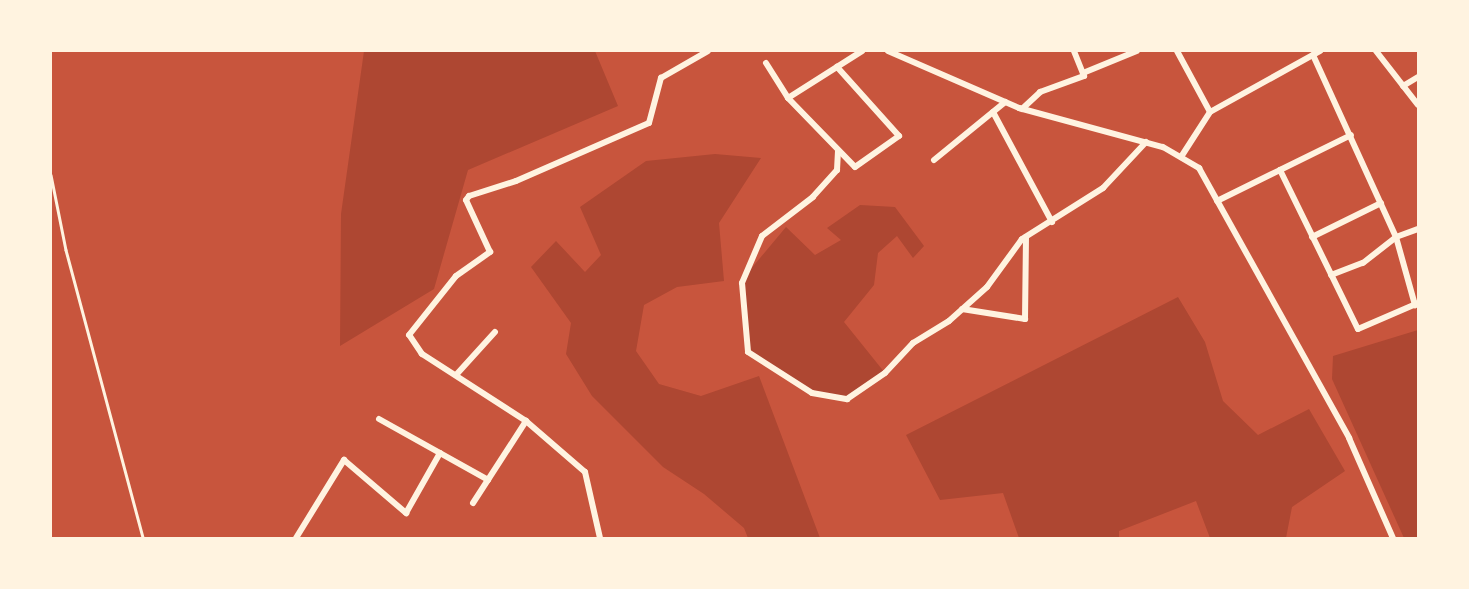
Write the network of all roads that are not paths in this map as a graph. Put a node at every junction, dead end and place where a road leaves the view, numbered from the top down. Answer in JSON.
{"nodes":[{"id":1,"x":708,"y":51,"type":"edge"},
{"id":2,"x":862,"y":51,"type":"edge"},
{"id":3,"x":888,"y":51,"type":"edge"},
{"id":4,"x":1074,"y":51,"type":"edge"},
{"id":5,"x":1137,"y":51,"type":"edge"},
{"id":6,"x":1177,"y":51,"type":"edge"},
{"id":7,"x":1376,"y":51,"type":"edge"},
{"id":8,"x":1317,"y":53,"type":"edge"},
{"id":9,"x":766,"y":63,"type":"dead end"},
{"id":10,"x":837,"y":67,"type":"junction"},
{"id":11,"x":1083,"y":73,"type":"junction"},
{"id":12,"x":1418,"y":77,"type":"edge"},
{"id":13,"x":1403,"y":86,"type":"junction"},
{"id":14,"x":788,"y":98,"type":"junction"},
{"id":15,"x":1005,"y":102,"type":"junction"},
{"id":16,"x":1418,"y":105,"type":"edge"},
{"id":17,"x":1022,"y":109,"type":"junction"},
{"id":18,"x":993,"y":112,"type":"junction"},
{"id":19,"x":1210,"y":112,"type":"junction"},
{"id":20,"x":1351,"y":135,"type":"junction"},
{"id":21,"x":1146,"y":142,"type":"junction"},
{"id":22,"x":838,"y":151,"type":"junction"},
{"id":23,"x":1181,"y":157,"type":"junction"},
{"id":24,"x":934,"y":160,"type":"dead end"},
{"id":25,"x":1280,"y":170,"type":"junction"},
{"id":26,"x":1217,"y":201,"type":"junction"},
{"id":27,"x":1381,"y":203,"type":"junction"},
{"id":28,"x":1052,"y":222,"type":"junction"},
{"id":29,"x":1418,"y":229,"type":"edge"},
{"id":30,"x":1026,"y":237,"type":"junction"},
{"id":31,"x":1312,"y":237,"type":"junction"},
{"id":32,"x":1396,"y":237,"type":"junction"},
{"id":33,"x":1331,"y":275,"type":"junction"},
{"id":34,"x":1416,"y":304,"type":"edge"},
{"id":35,"x":962,"y":309,"type":"junction"},
{"id":36,"x":495,"y":332,"type":"dead end"},
{"id":37,"x":456,"y":375,"type":"junction"},
{"id":38,"x":379,"y":419,"type":"dead end"},
{"id":39,"x":526,"y":421,"type":"junction"},
{"id":40,"x":440,"y":453,"type":"junction"},
{"id":41,"x":488,"y":480,"type":"junction"},
{"id":42,"x":473,"y":503,"type":"dead end"},
{"id":43,"x":296,"y":538,"type":"edge"},
{"id":44,"x":600,"y":538,"type":"edge"},
{"id":45,"x":1393,"y":538,"type":"edge"}],
"edges":[{"from":1,"to":37,"type":"street"},
{"from":2,"to":10,"type":"street"},
{"from":3,"to":15,"type":"street"},
{"from":4,"to":11,"type":"street"},
{"from":5,"to":11,"type":"street"},
{"from":6,"to":19,"type":"street"},
{"from":7,"to":13,"type":"street"},
{"from":8,"to":19,"type":"street"},
{"from":8,"to":20,"type":"street"},
{"from":9,"to":14,"type":"street"},
{"from":10,"to":14,"type":"street"},
{"from":10,"to":22,"type":"street"},
{"from":11,"to":17,"type":"street"},
{"from":12,"to":13,"type":"street"},
{"from":13,"to":16,"type":"street"},
{"from":14,"to":22,"type":"street"},
{"from":15,"to":17,"type":"street"},
{"from":15,"to":18,"type":"street"},
{"from":17,"to":21,"type":"street"},
{"from":18,"to":24,"type":"street"},
{"from":18,"to":28,"type":"street"},
{"from":19,"to":23,"type":"street"},
{"from":20,"to":25,"type":"street"},
{"from":20,"to":27,"type":"street"},
{"from":21,"to":23,"type":"street"},
{"from":21,"to":28,"type":"street"},
{"from":22,"to":35,"type":"street"},
{"from":23,"to":26,"type":"street"},
{"from":25,"to":26,"type":"street"},
{"from":25,"to":31,"type":"street"},
{"from":26,"to":45,"type":"street"},
{"from":27,"to":31,"type":"street"},
{"from":27,"to":32,"type":"street"},
{"from":28,"to":30,"type":"street"},
{"from":29,"to":32,"type":"street"},
{"from":30,"to":35,"type":"street"},
{"from":30,"to":35,"type":"street"},
{"from":31,"to":33,"type":"street"},
{"from":32,"to":33,"type":"street"},
{"from":32,"to":34,"type":"street"},
{"from":33,"to":34,"type":"street"},
{"from":36,"to":37,"type":"street"},
{"from":37,"to":39,"type":"street"},
{"from":38,"to":40,"type":"street"},
{"from":39,"to":41,"type":"street"},
{"from":39,"to":44,"type":"street"},
{"from":40,"to":41,"type":"street"},
{"from":40,"to":43,"type":"street"},
{"from":41,"to":42,"type":"street"}]}
